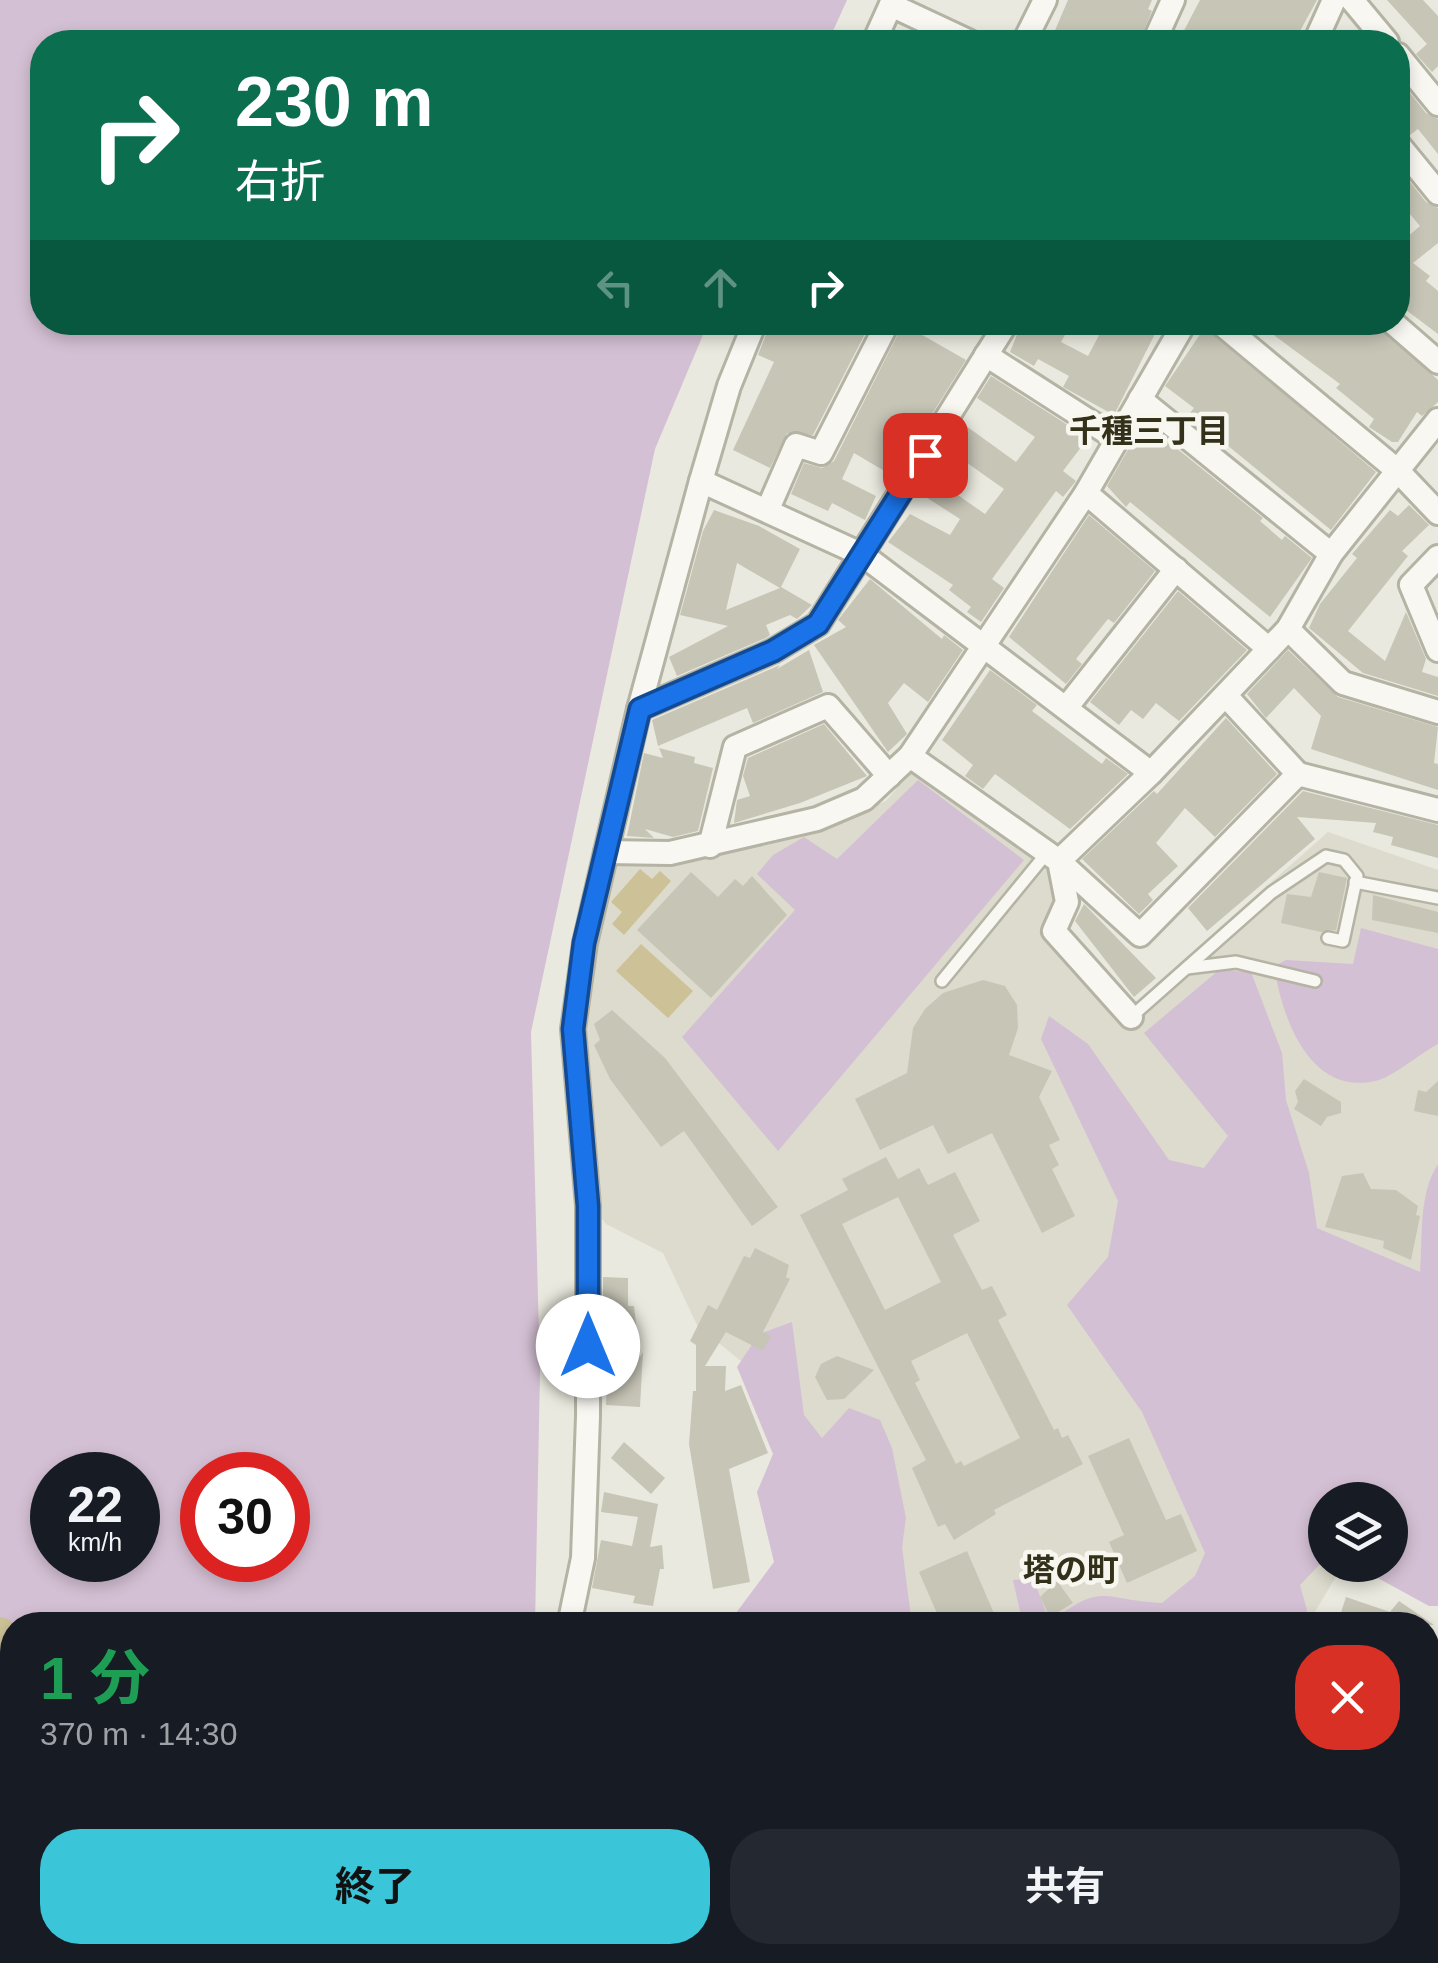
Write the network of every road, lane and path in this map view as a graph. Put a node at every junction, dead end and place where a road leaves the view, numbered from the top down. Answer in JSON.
{"nodes":[{"id":1,"x":1044,"y":0,"type":"edge"},
{"id":2,"x":1172,"y":0,"type":"edge"},
{"id":3,"x":1334,"y":0,"type":"edge"},
{"id":4,"x":1352,"y":0,"type":"edge"},
{"id":5,"x":892,"y":2,"type":"edge"},
{"id":6,"x":879,"y":30,"type":"edge"},
{"id":7,"x":947,"y":30,"type":"edge"},
{"id":8,"x":1030,"y":30,"type":"edge"},
{"id":9,"x":1159,"y":30,"type":"edge"},
{"id":10,"x":1320,"y":30,"type":"edge"},
{"id":11,"x":1377,"y":30,"type":"edge"},
{"id":12,"x":1410,"y":70,"type":"edge"},
{"id":13,"x":1438,"y":104,"type":"edge"},
{"id":14,"x":1410,"y":159,"type":"edge"},
{"id":15,"x":1438,"y":193,"type":"edge"},
{"id":16,"x":750,"y":335,"type":"edge"},
{"id":17,"x":881,"y":335,"type":"edge"},
{"id":18,"x":999,"y":335,"type":"edge"},
{"id":19,"x":1177,"y":335,"type":"edge"},
{"id":20,"x":1236,"y":335,"type":"edge"},
{"id":21,"x":1407,"y":335,"type":"edge"},
{"id":22,"x":986,"y":356,"type":"junction"},
{"id":23,"x":1438,"y":362,"type":"edge"},
{"id":24,"x":1140,"y":399,"type":"junction"},
{"id":25,"x":1438,"y":420,"type":"edge"},
{"id":26,"x":1117,"y":438,"type":"junction"},
{"id":27,"x":1398,"y":471,"type":"junction"},
{"id":28,"x":701,"y":480,"type":"junction"},
{"id":29,"x":1086,"y":493,"type":"junction"},
{"id":30,"x":768,"y":508,"type":"junction"},
{"id":31,"x":1438,"y":514,"type":"edge"},
{"id":32,"x":1331,"y":554,"type":"junction"},
{"id":33,"x":863,"y":555,"type":"junction"},
{"id":34,"x":1438,"y":557,"type":"edge"},
{"id":35,"x":1176,"y":569,"type":"junction"},
{"id":36,"x":1288,"y":629,"type":"junction"},
{"id":37,"x":982,"y":645,"type":"junction"},
{"id":38,"x":1268,"y":650,"type":"junction"},
{"id":39,"x":1438,"y":650,"type":"edge"},
{"id":40,"x":1226,"y":698,"type":"junction"},
{"id":41,"x":1066,"y":708,"type":"junction"},
{"id":42,"x":640,"y":709,"type":"junction"},
{"id":43,"x":1438,"y":712,"type":"edge"},
{"id":44,"x":910,"y":756,"type":"junction"},
{"id":45,"x":1151,"y":773,"type":"junction"},
{"id":46,"x":1298,"y":774,"type":"junction"},
{"id":47,"x":889,"y":776,"type":"junction"},
{"id":48,"x":1438,"y":810,"type":"edge"},
{"id":49,"x":710,"y":846,"type":"junction"},
{"id":50,"x":606,"y":852,"type":"junction"},
{"id":51,"x":1052,"y":857,"type":"junction"},
{"id":52,"x":1355,"y":882,"type":"junction"},
{"id":53,"x":1438,"y":898,"type":"edge"},
{"id":54,"x":1328,"y":938,"type":"dead end"},
{"id":55,"x":1187,"y":968,"type":"junction"},
{"id":56,"x":1314,"y":980,"type":"dead end"},
{"id":57,"x":942,"y":981,"type":"dead end"},
{"id":58,"x":1131,"y":1016,"type":"joint"},
{"id":59,"x":572,"y":1612,"type":"edge"}],
"edges":[{"from":1,"to":8,"type":"street"},
{"from":2,"to":9,"type":"street"},
{"from":3,"to":10,"type":"street"},
{"from":4,"to":11,"type":"street"},
{"from":5,"to":6,"type":"street"},
{"from":5,"to":7,"type":"street"},
{"from":12,"to":13,"type":"street"},
{"from":14,"to":15,"type":"street"},
{"from":16,"to":28,"type":"street"},
{"from":17,"to":30,"type":"street"},
{"from":18,"to":22,"type":"street"},
{"from":19,"to":24,"type":"street"},
{"from":20,"to":27,"type":"street"},
{"from":21,"to":23,"type":"street"},
{"from":22,"to":26,"type":"street"},
{"from":22,"to":33,"type":"street"},
{"from":24,"to":26,"type":"street"},
{"from":24,"to":32,"type":"street"},
{"from":25,"to":27,"type":"street"},
{"from":26,"to":29,"type":"street"},
{"from":27,"to":31,"type":"street"},
{"from":27,"to":32,"type":"street"},
{"from":28,"to":30,"type":"street"},
{"from":28,"to":42,"type":"street"},
{"from":29,"to":35,"type":"street"},
{"from":29,"to":37,"type":"street"},
{"from":30,"to":33,"type":"street"},
{"from":32,"to":36,"type":"street"},
{"from":33,"to":37,"type":"street"},
{"from":33,"to":42,"type":"street"},
{"from":34,"to":39,"type":"street"},
{"from":35,"to":38,"type":"street"},
{"from":35,"to":41,"type":"street"},
{"from":36,"to":38,"type":"street"},
{"from":36,"to":43,"type":"street"},
{"from":37,"to":41,"type":"street"},
{"from":37,"to":44,"type":"street"},
{"from":38,"to":40,"type":"street"},
{"from":40,"to":45,"type":"street"},
{"from":40,"to":46,"type":"street"},
{"from":41,"to":45,"type":"street"},
{"from":42,"to":50,"type":"street"},
{"from":44,"to":47,"type":"street"},
{"from":44,"to":51,"type":"street"},
{"from":45,"to":51,"type":"street"},
{"from":46,"to":48,"type":"street"},
{"from":46,"to":51,"type":"street"},
{"from":47,"to":49,"type":"street"},
{"from":47,"to":49,"type":"street"},
{"from":49,"to":50,"type":"street"},
{"from":50,"to":59,"type":"street"},
{"from":51,"to":57,"type":"lane"},
{"from":51,"to":58,"type":"street"},
{"from":52,"to":53,"type":"lane"},
{"from":52,"to":54,"type":"lane"},
{"from":52,"to":55,"type":"lane"},
{"from":55,"to":56,"type":"lane"},
{"from":55,"to":58,"type":"lane"}]}
